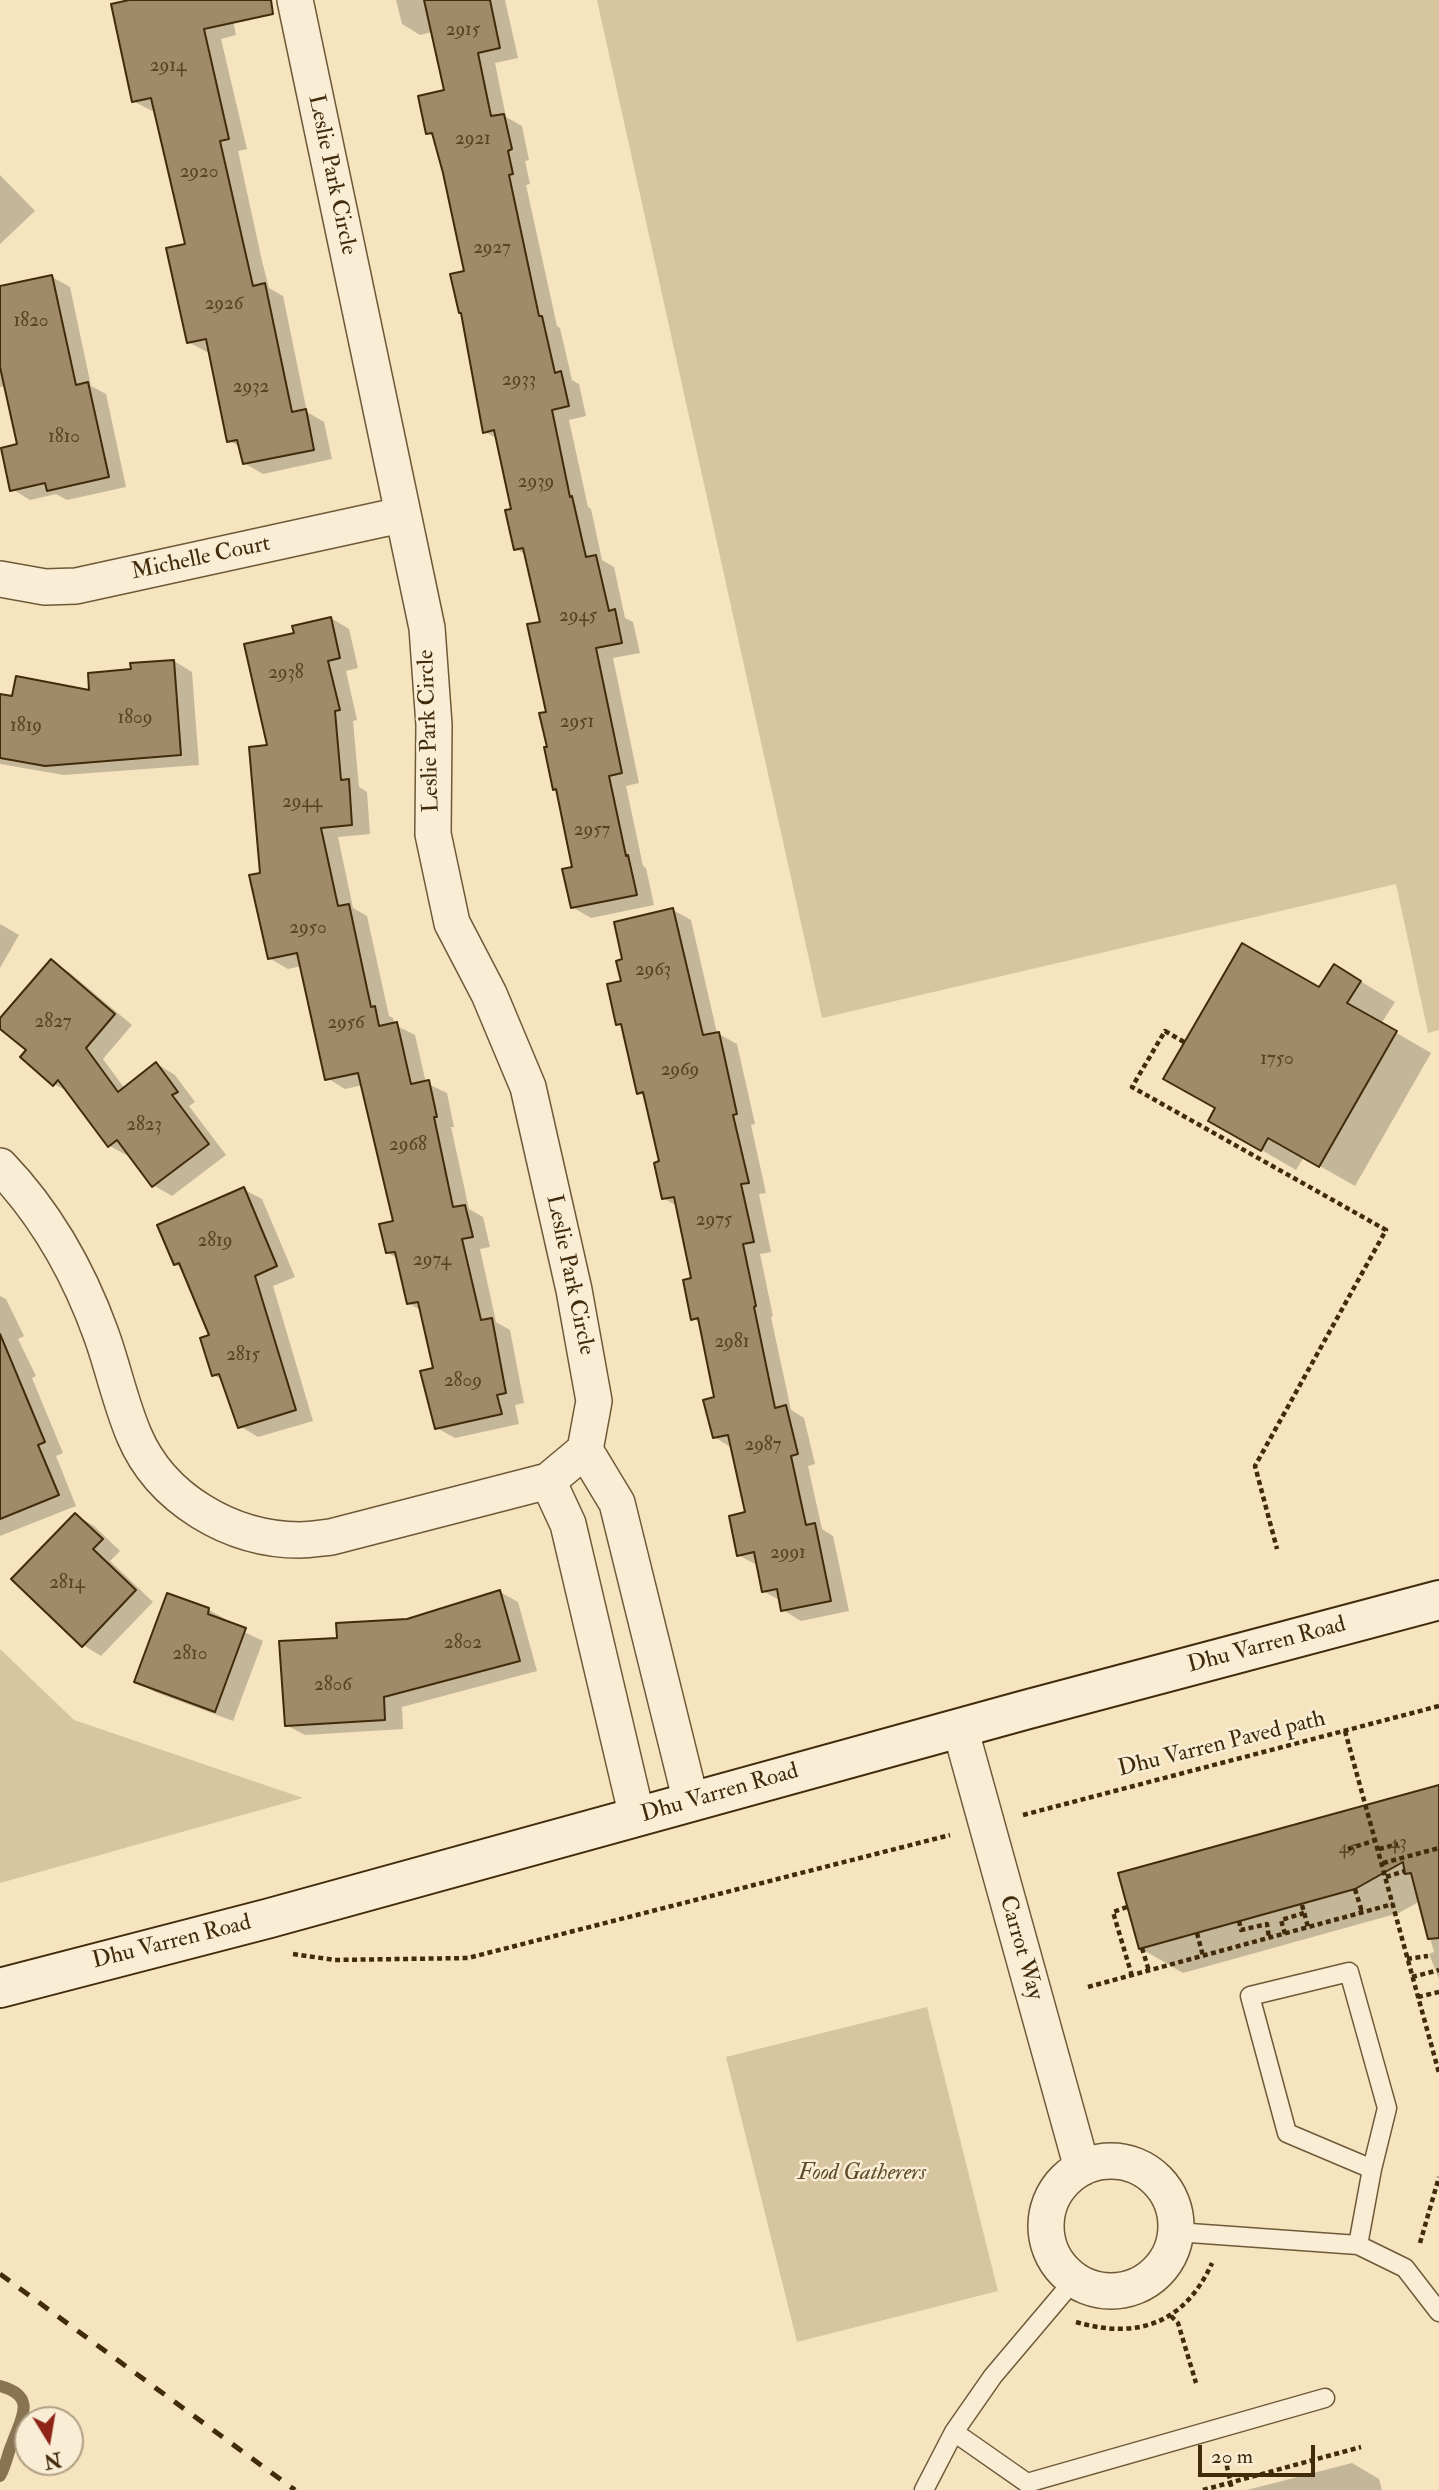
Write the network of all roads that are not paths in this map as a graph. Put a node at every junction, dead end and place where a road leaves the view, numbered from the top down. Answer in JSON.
{"nodes":[{"id":1,"x":295,"y":0,"type":"edge"},
{"id":2,"x":401,"y":515,"type":"junction"},
{"id":3,"x":0,"y":579,"type":"edge"},
{"id":4,"x":0,"y":1167,"type":"edge"},
{"id":5,"x":585,"y":1450,"type":"junction"},
{"id":6,"x":548,"y":1482,"type":"junction"},
{"id":7,"x":639,"y":1594,"type":"junction"},
{"id":8,"x":1439,"y":1600,"type":"edge"},
{"id":9,"x":588,"y":1607,"type":"junction"},
{"id":10,"x":960,"y":1728,"type":"junction"},
{"id":11,"x":691,"y":1802,"type":"junction"},
{"id":12,"x":637,"y":1817,"type":"junction"},
{"id":13,"x":0,"y":1988,"type":"edge"},
{"id":14,"x":1082,"y":2168,"type":"junction"},
{"id":15,"x":1372,"y":2169,"type":"junction"},
{"id":16,"x":1176,"y":2232,"type":"junction"},
{"id":17,"x":1358,"y":2245,"type":"junction"},
{"id":18,"x":1075,"y":2279,"type":"junction"},
{"id":19,"x":1439,"y":2312,"type":"edge"},
{"id":20,"x":1325,"y":2398,"type":"dead end"},
{"id":21,"x":954,"y":2432,"type":"junction"},
{"id":22,"x":924,"y":2490,"type":"edge"}],
"edges":[{"from":1,"to":2,"type":"street","name":"Leslie Park Circle"},
{"from":2,"to":3,"type":"street","name":"Michelle Court"},
{"from":2,"to":5,"type":"street","name":"Leslie Park Circle"},
{"from":4,"to":6,"type":"street"},
{"from":5,"to":6,"type":"street"},
{"from":5,"to":7,"type":"street"},
{"from":6,"to":9,"type":"street"},
{"from":7,"to":9,"type":"street"},
{"from":7,"to":11,"type":"street"},
{"from":8,"to":10,"type":"main road","name":"Dhu Varren Road"},
{"from":9,"to":12,"type":"street"},
{"from":10,"to":11,"type":"main road","name":"Dhu Varren Road"},
{"from":10,"to":14,"type":"street","name":"Carrot Way"},
{"from":11,"to":12,"type":"main road","name":"Dhu Varren Road"},
{"from":12,"to":13,"type":"main road","name":"Dhu Varren Road"},
{"from":14,"to":16,"type":"street"},
{"from":14,"to":18,"type":"street"},
{"from":15,"to":15,"type":"lane"},
{"from":15,"to":17,"type":"lane"},
{"from":16,"to":17,"type":"lane"},
{"from":16,"to":18,"type":"street"},
{"from":17,"to":19,"type":"lane"},
{"from":18,"to":21,"type":"lane"},
{"from":20,"to":21,"type":"lane"},
{"from":21,"to":22,"type":"lane"}]}
